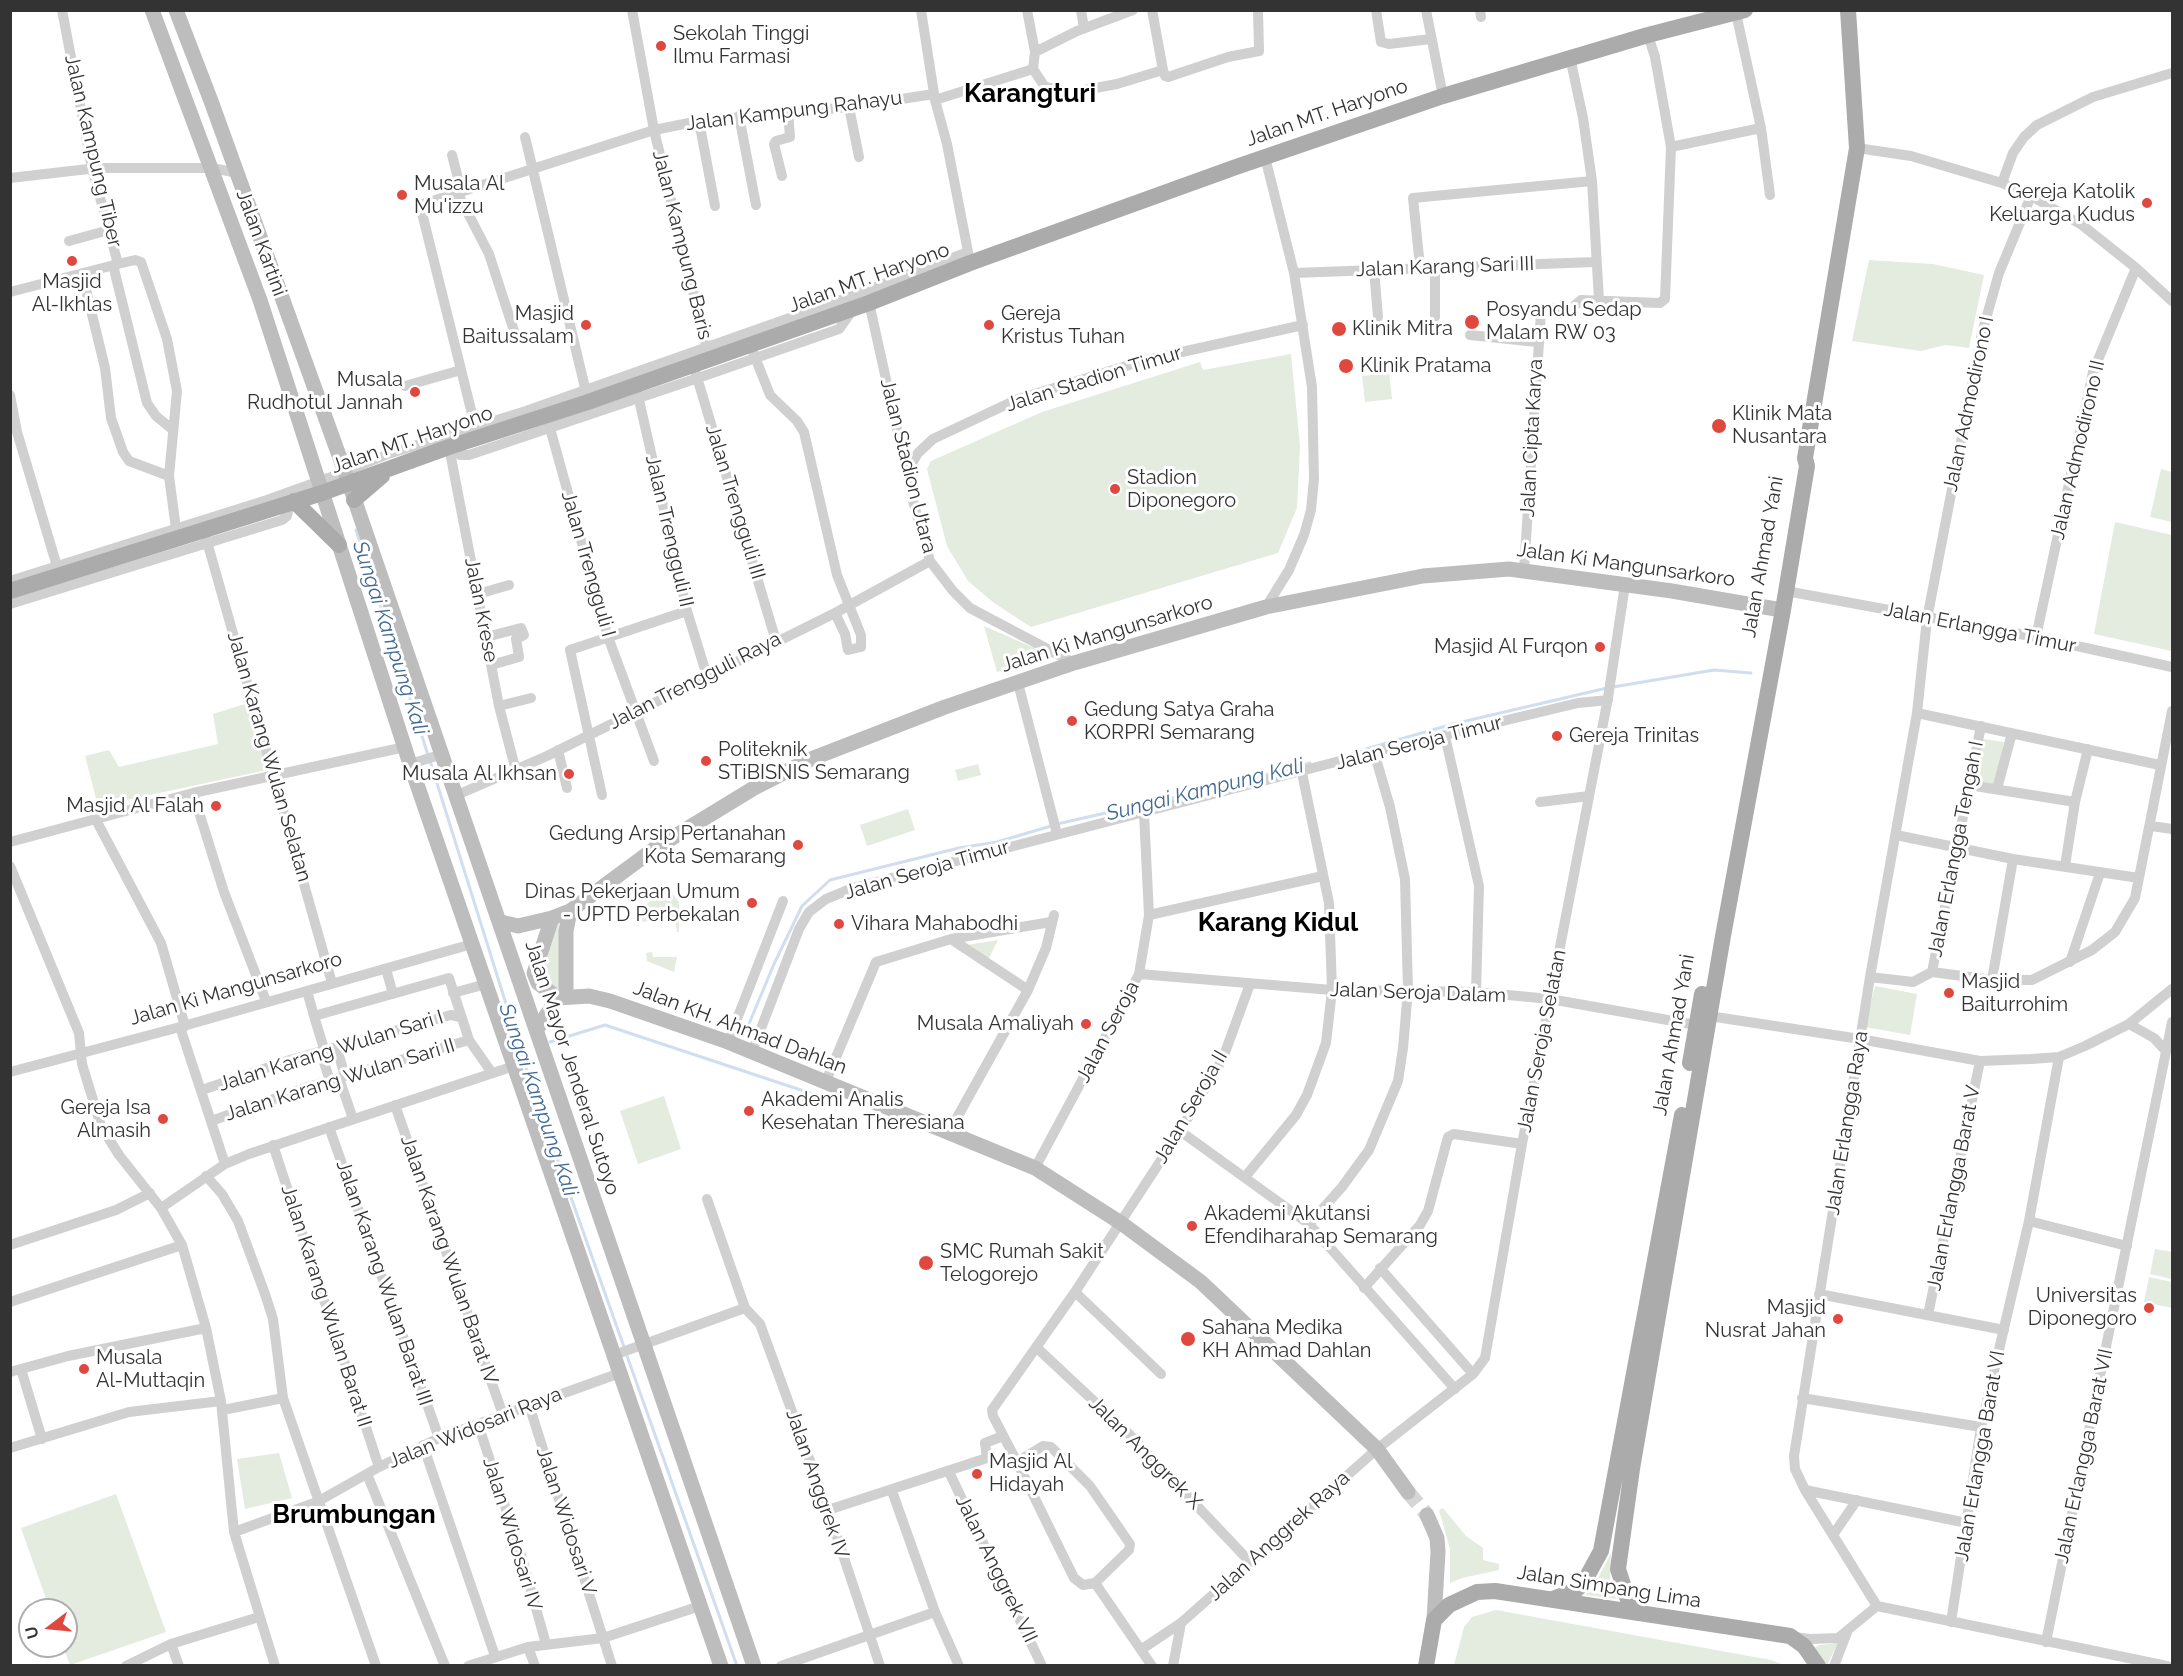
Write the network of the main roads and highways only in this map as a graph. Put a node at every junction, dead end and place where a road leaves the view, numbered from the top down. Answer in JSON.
{"nodes":[{"id":1,"x":152,"y":10,"type":"edge"},
{"id":2,"x":176,"y":10,"type":"edge"},
{"id":3,"x":1848,"y":10,"type":"edge"},
{"id":4,"x":1741,"y":11,"type":"edge"},
{"id":5,"x":1716,"y":14,"type":"edge"},
{"id":6,"x":392,"y":467,"type":"junction"},
{"id":7,"x":347,"y":478,"type":"junction"},
{"id":8,"x":320,"y":487,"type":"junction"},
{"id":9,"x":354,"y":500,"type":"junction"},
{"id":10,"x":292,"y":502,"type":"junction"},
{"id":11,"x":339,"y":545,"type":"junction"},
{"id":12,"x":10,"y":591,"type":"edge"},
{"id":13,"x":1780,"y":610,"type":"junction"},
{"id":14,"x":427,"y":759,"type":"junction"},
{"id":15,"x":570,"y":911,"type":"junction"},
{"id":16,"x":552,"y":918,"type":"junction"},
{"id":17,"x":501,"y":922,"type":"junction"},
{"id":18,"x":562,"y":998,"type":"junction"},
{"id":19,"x":1703,"y":1021,"type":"junction"},
{"id":20,"x":537,"y":1029,"type":"junction"},
{"id":21,"x":1408,"y":1492,"type":"tunnel mouth"},
{"id":22,"x":1427,"y":1515,"type":"tunnel mouth"},
{"id":23,"x":1553,"y":1599,"type":"junction"},
{"id":24,"x":1637,"y":1613,"type":"junction"},
{"id":25,"x":1434,"y":1620,"type":"junction"},
{"id":26,"x":722,"y":1665,"type":"edge"},
{"id":27,"x":754,"y":1665,"type":"edge"},
{"id":28,"x":1426,"y":1665,"type":"edge"},
{"id":29,"x":1818,"y":1665,"type":"edge"}],
"edges":[{"from":1,"to":8,"type":"main road","name":"Jalan Kartini"},
{"from":2,"to":7,"type":"main road","name":"Jalan Kartini"},
{"from":3,"to":13,"type":"main road","name":"Jalan Ahmad Yani"},
{"from":4,"to":5,"type":"main road","name":"Jalan MT. Haryono"},
{"from":5,"to":6,"type":"main road","name":"Jalan MT. Haryono"},
{"from":6,"to":7,"type":"main road","name":"Jalan MT. Haryono"},
{"from":6,"to":9,"type":"main road"},
{"from":7,"to":8,"type":"main road","name":"Jalan MT. Haryono"},
{"from":7,"to":9,"type":"main road","name":"Jalan Mayor Jenderal Sutoyo"},
{"from":8,"to":10,"type":"main road","name":"Jalan MT. Haryono"},
{"from":8,"to":11,"type":"main road","name":"Jalan Kartini"},
{"from":9,"to":14,"type":"main road","name":"Jalan Mayor Jenderal Sutoyo"},
{"from":10,"to":11,"type":"main road"},
{"from":10,"to":12,"type":"main road","name":"Jalan MT. Haryono"},
{"from":11,"to":14,"type":"main road","name":"Jalan Kartini"},
{"from":13,"to":15,"type":"main road","name":"Jalan Ki Mangunsarkoro"},
{"from":13,"to":19,"type":"main road","name":"Jalan Ahmad Yani"},
{"from":14,"to":17,"type":"main road","name":"Jalan Mayor Jenderal Sutoyo"},
{"from":14,"to":26,"type":"main road"},
{"from":15,"to":16,"type":"main road","name":"Jalan Ki Mangunsarkoro"},
{"from":15,"to":18,"type":"main road"},
{"from":16,"to":17,"type":"main road","name":"Jalan Ki Mangunsarkoro"},
{"from":16,"to":18,"type":"main road"},
{"from":17,"to":20,"type":"main road","name":"Jalan Mayor Jenderal Sutoyo"},
{"from":18,"to":20,"type":"main road"},
{"from":18,"to":21,"type":"main road","name":"Jalan KH. Ahmad Dahlan"},
{"from":19,"to":23,"type":"main road","name":"Jalan Ahmad Yani"},
{"from":19,"to":24,"type":"main road","name":"Jalan Ahmad Yani"},
{"from":20,"to":27,"type":"main road","name":"Jalan Mayor Jenderal Sutoyo"},
{"from":22,"to":25,"type":"main road"},
{"from":23,"to":24,"type":"main road","name":"Jalan Simpang Lima"},
{"from":23,"to":25,"type":"main road","name":"Jalan Simpang Lima"},
{"from":24,"to":29,"type":"main road","name":"Jalan Simpang Lima"},
{"from":25,"to":28,"type":"main road"}]}
